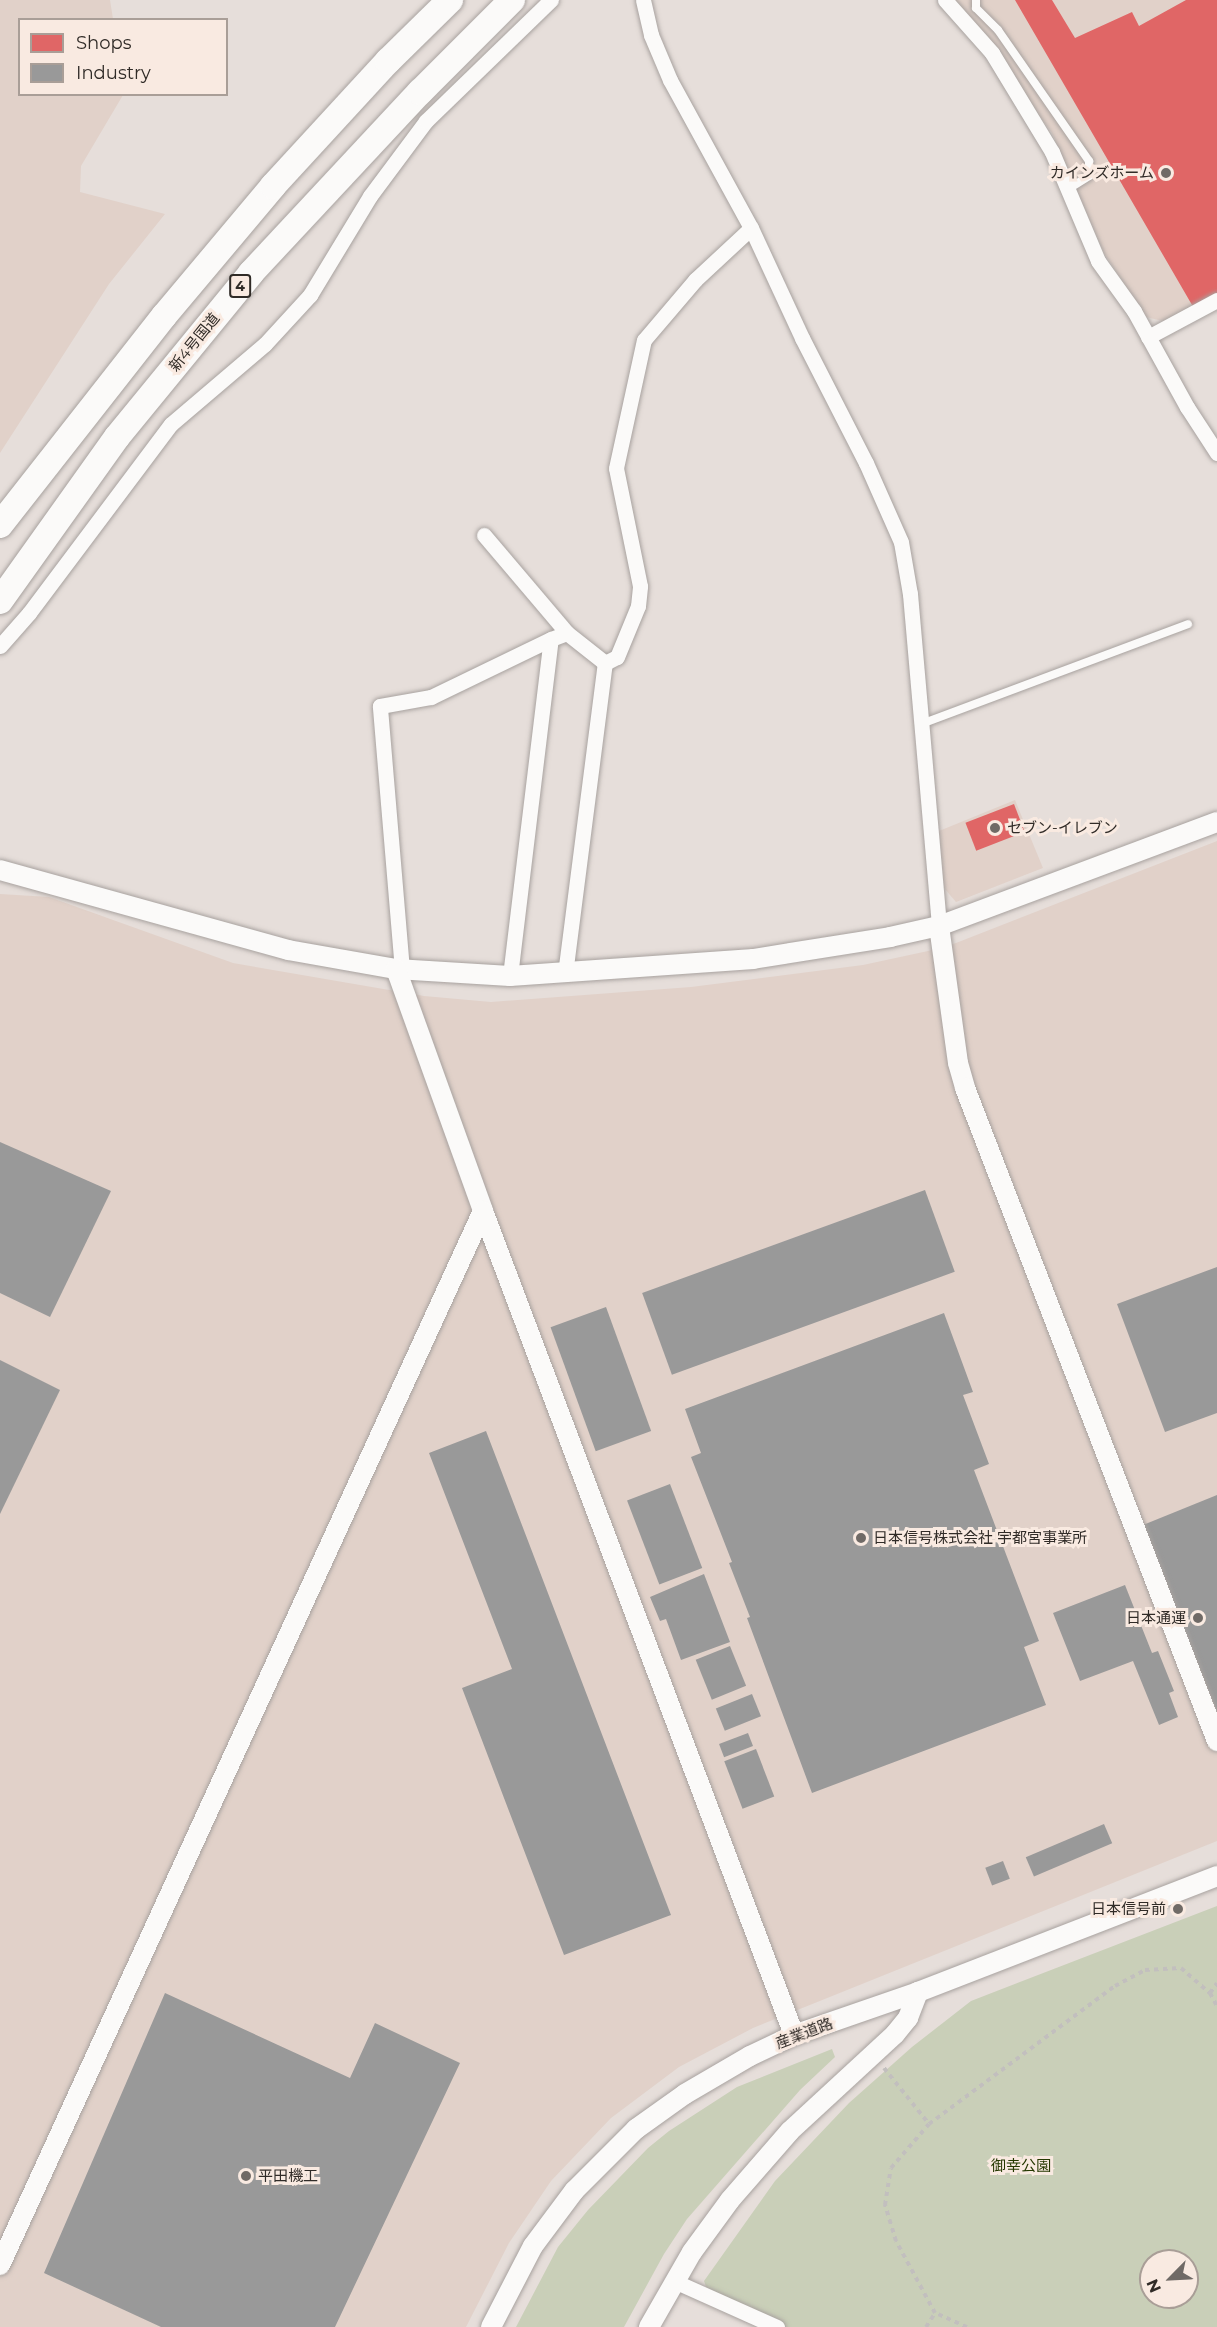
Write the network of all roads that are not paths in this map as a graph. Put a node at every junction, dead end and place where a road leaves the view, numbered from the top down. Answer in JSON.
{"nodes":[{"id":1,"x":450,"y":0,"type":"edge"},
{"id":2,"x":513,"y":0,"type":"edge"},
{"id":3,"x":551,"y":0,"type":"edge"},
{"id":4,"x":643,"y":0,"type":"edge"},
{"id":5,"x":945,"y":0,"type":"edge"},
{"id":6,"x":976,"y":0,"type":"edge"},
{"id":7,"x":1068,"y":189,"type":"junction"},
{"id":8,"x":751,"y":228,"type":"junction"},
{"id":9,"x":1217,"y":300,"type":"edge"},
{"id":10,"x":1148,"y":337,"type":"junction"},
{"id":11,"x":1217,"y":453,"type":"edge"},
{"id":12,"x":0,"y":525,"type":"edge"},
{"id":13,"x":484,"y":535,"type":"dead end"},
{"id":14,"x":0,"y":601,"type":"edge"},
{"id":15,"x":1188,"y":624,"type":"dead end"},
{"id":16,"x":567,"y":633,"type":"junction"},
{"id":17,"x":551,"y":639,"type":"junction"},
{"id":18,"x":0,"y":646,"type":"edge"},
{"id":19,"x":605,"y":663,"type":"junction"},
{"id":20,"x":921,"y":724,"type":"junction"},
{"id":21,"x":1217,"y":822,"type":"edge"},
{"id":22,"x":0,"y":870,"type":"edge"},
{"id":23,"x":939,"y":926,"type":"junction"},
{"id":24,"x":399,"y":969,"type":"junction"},
{"id":25,"x":565,"y":974,"type":"junction"},
{"id":26,"x":510,"y":976,"type":"junction"},
{"id":27,"x":483,"y":1211,"type":"junction"},
{"id":28,"x":1217,"y":1741,"type":"edge"},
{"id":29,"x":1217,"y":1875,"type":"edge"},
{"id":30,"x":918,"y":1992,"type":"junction"},
{"id":31,"x":794,"y":2035,"type":"junction"},
{"id":32,"x":0,"y":2265,"type":"edge"},
{"id":33,"x":674,"y":2281,"type":"junction"},
{"id":34,"x":491,"y":2327,"type":"edge"},
{"id":35,"x":649,"y":2327,"type":"edge"},
{"id":36,"x":777,"y":2327,"type":"edge"}],
"edges":[{"from":1,"to":12,"type":"highway","number":"4"},
{"from":2,"to":14,"type":"highway","name":"新4号国道","number":"4"},
{"from":3,"to":18,"type":"street"},
{"from":4,"to":8,"type":"street"},
{"from":5,"to":7,"type":"street"},
{"from":6,"to":7,"type":"lane"},
{"from":7,"to":10,"type":"street"},
{"from":8,"to":19,"type":"street"},
{"from":8,"to":20,"type":"street"},
{"from":9,"to":10,"type":"street"},
{"from":10,"to":11,"type":"street"},
{"from":13,"to":16,"type":"street"},
{"from":15,"to":20,"type":"lane"},
{"from":16,"to":17,"type":"street"},
{"from":16,"to":19,"type":"street"},
{"from":17,"to":24,"type":"street"},
{"from":17,"to":26,"type":"street"},
{"from":19,"to":25,"type":"street"},
{"from":20,"to":23,"type":"street"},
{"from":21,"to":23,"type":"street"},
{"from":22,"to":24,"type":"street"},
{"from":23,"to":25,"type":"street"},
{"from":23,"to":28,"type":"street"},
{"from":24,"to":26,"type":"street"},
{"from":24,"to":27,"type":"street"},
{"from":25,"to":26,"type":"street"},
{"from":27,"to":31,"type":"street"},
{"from":27,"to":32,"type":"street"},
{"from":29,"to":30,"type":"street","name":"産業道路"},
{"from":30,"to":31,"type":"street","name":"産業道路"},
{"from":30,"to":33,"type":"street"},
{"from":31,"to":34,"type":"street","name":"産業道路"},
{"from":33,"to":35,"type":"street"},
{"from":33,"to":36,"type":"street"}]}
